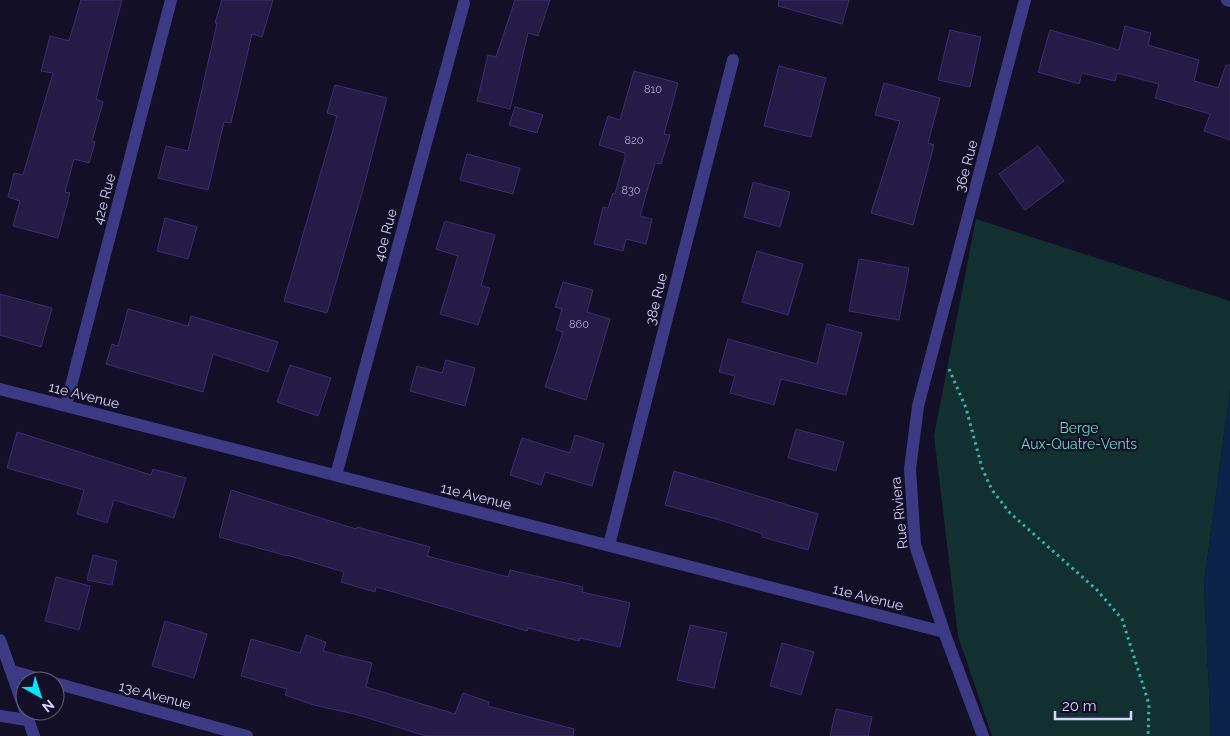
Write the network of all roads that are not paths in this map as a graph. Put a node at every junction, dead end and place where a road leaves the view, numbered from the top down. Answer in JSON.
{"nodes":[{"id":1,"x":171,"y":0,"type":"edge"},
{"id":2,"x":1025,"y":0,"type":"edge"},
{"id":3,"x":464,"y":3,"type":"dead end"},
{"id":4,"x":733,"y":60,"type":"dead end"},
{"id":5,"x":936,"y":339,"type":"joint"},
{"id":6,"x":0,"y":389,"type":"edge"},
{"id":7,"x":66,"y":406,"type":"junction"},
{"id":8,"x":336,"y":475,"type":"junction"},
{"id":9,"x":609,"y":545,"type":"junction"},
{"id":10,"x":944,"y":632,"type":"junction"},
{"id":11,"x":0,"y":640,"type":"edge"},
{"id":12,"x":12,"y":671,"type":"junction"},
{"id":13,"x":15,"y":672,"type":"edge"},
{"id":14,"x":15,"y":681,"type":"edge"},
{"id":15,"x":65,"y":686,"type":"edge"},
{"id":16,"x":0,"y":716,"type":"edge"},
{"id":17,"x":15,"y":718,"type":"edge"},
{"id":18,"x":27,"y":721,"type":"edge"},
{"id":19,"x":34,"y":736,"type":"edge"},
{"id":20,"x":247,"y":736,"type":"edge"},
{"id":21,"x":983,"y":736,"type":"edge"}],
"edges":[{"from":1,"to":7,"type":"street","name":"42e Rue"},
{"from":2,"to":5,"type":"street","name":"36e Rue"},
{"from":3,"to":8,"type":"street","name":"40e Rue"},
{"from":4,"to":9,"type":"street","name":"38e Rue"},
{"from":5,"to":10,"type":"street","name":"Rue Riviera"},
{"from":6,"to":7,"type":"street","name":"11e Avenue"},
{"from":7,"to":8,"type":"street","name":"11e Avenue"},
{"from":8,"to":9,"type":"street","name":"11e Avenue"},
{"from":9,"to":10,"type":"street","name":"11e Avenue"},
{"from":10,"to":21,"type":"street","name":"Rue Riviera"},
{"from":11,"to":12,"type":"street"},
{"from":12,"to":13,"type":"street"},
{"from":12,"to":14,"type":"street"},
{"from":15,"to":20,"type":"street","name":"13e Avenue"},
{"from":16,"to":17,"type":"street"},
{"from":18,"to":19,"type":"street"}]}
